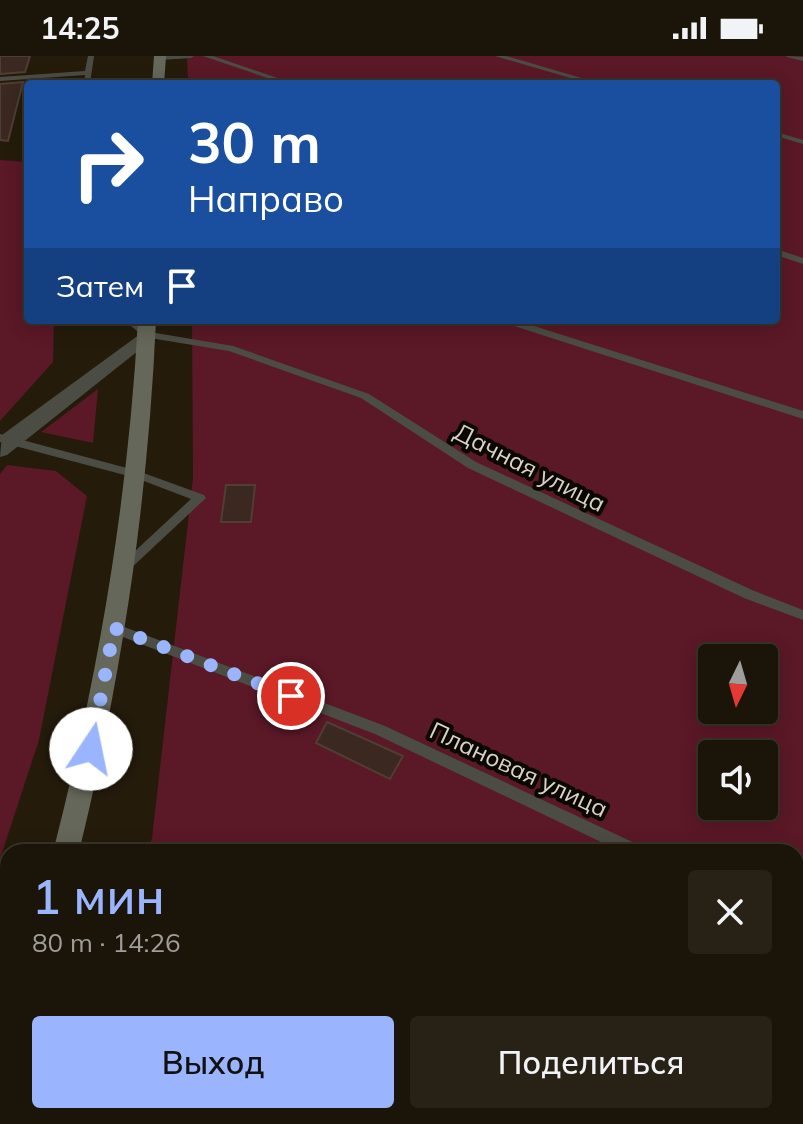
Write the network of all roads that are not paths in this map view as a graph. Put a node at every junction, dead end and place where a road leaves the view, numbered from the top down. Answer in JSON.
{"nodes":[{"id":1,"x":91,"y":56,"type":"edge"},
{"id":2,"x":191,"y":56,"type":"edge"},
{"id":3,"x":206,"y":56,"type":"edge"},
{"id":4,"x":498,"y":56,"type":"edge"},
{"id":5,"x":789,"y":56,"type":"edge"},
{"id":6,"x":160,"y":57,"type":"edge"},
{"id":7,"x":803,"y":59,"type":"edge"},
{"id":8,"x":88,"y":73,"type":"junction"},
{"id":9,"x":0,"y":79,"type":"edge"},
{"id":10,"x":87,"y":80,"type":"edge"},
{"id":11,"x":158,"y":80,"type":"edge"},
{"id":12,"x":280,"y":80,"type":"edge"},
{"id":13,"x":585,"y":80,"type":"edge"},
{"id":14,"x":780,"y":135,"type":"edge"},
{"id":15,"x":803,"y":142,"type":"edge"},
{"id":16,"x":780,"y":253,"type":"edge"},
{"id":17,"x":803,"y":261,"type":"edge"},
{"id":18,"x":519,"y":324,"type":"edge"},
{"id":19,"x":147,"y":327,"type":"edge"},
{"id":20,"x":803,"y":415,"type":"edge"},
{"id":21,"x":3,"y":443,"type":"edge"},
{"id":22,"x":138,"y":475,"type":"junction"},
{"id":23,"x":124,"y":568,"type":"junction"},
{"id":24,"x":803,"y":615,"type":"edge"},
{"id":25,"x":114,"y":628,"type":"junction"},
{"id":26,"x":68,"y":844,"type":"edge"},
{"id":27,"x":621,"y":844,"type":"edge"}],
"edges":[{"from":1,"to":8,"type":"lane"},
{"from":2,"to":6,"type":"lane"},
{"from":3,"to":12,"type":"lane"},
{"from":4,"to":13,"type":"lane"},
{"from":5,"to":7,"type":"lane"},
{"from":6,"to":11,"type":"main road"},
{"from":8,"to":9,"type":"lane"},
{"from":8,"to":10,"type":"lane"},
{"from":14,"to":15,"type":"lane"},
{"from":16,"to":17,"type":"lane"},
{"from":18,"to":20,"type":"lane"},
{"from":19,"to":21,"type":"street"},
{"from":19,"to":22,"type":"main road"},
{"from":19,"to":24,"type":"lane","name":"Дачная улица"},
{"from":21,"to":22,"type":"lane"},
{"from":22,"to":23,"type":"main road"},
{"from":22,"to":23,"type":"lane"},
{"from":23,"to":25,"type":"main road"},
{"from":25,"to":26,"type":"main road"},
{"from":25,"to":27,"type":"lane","name":"Плановая улица"}]}
